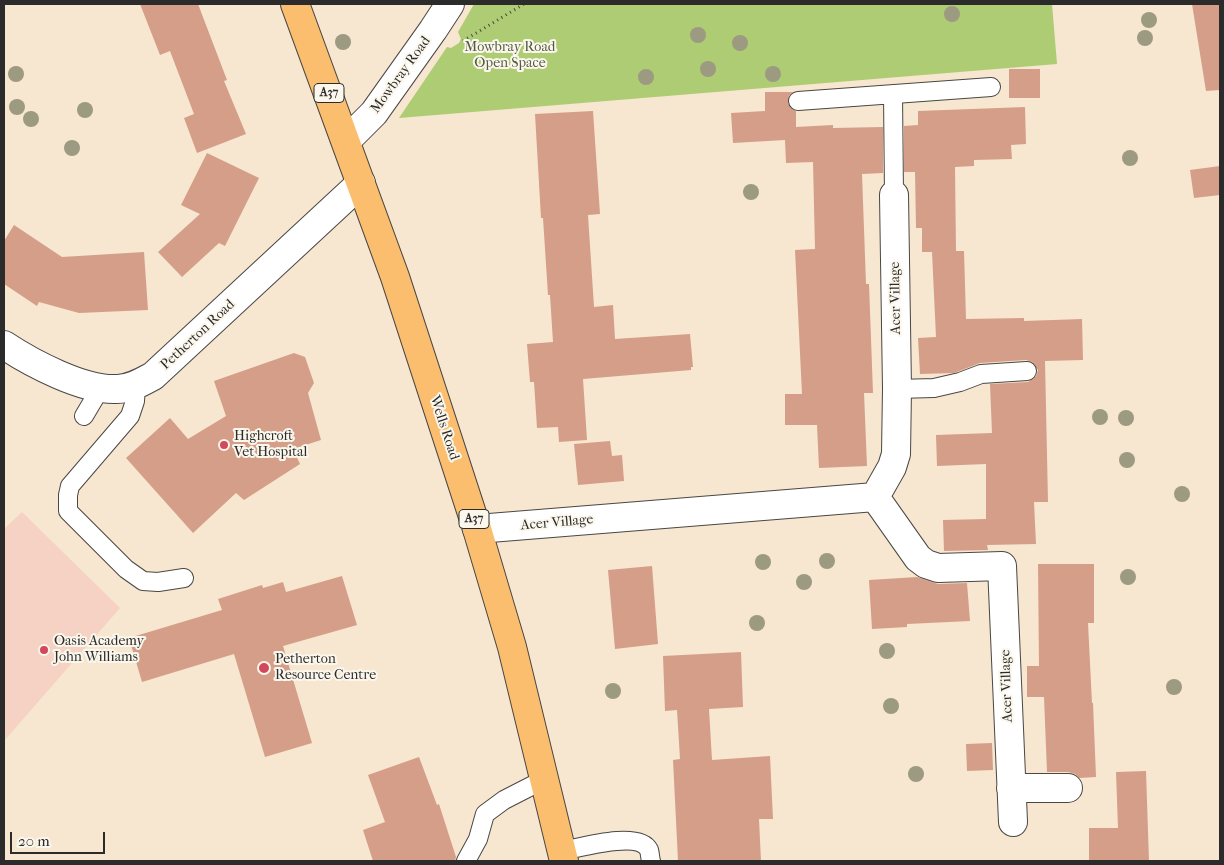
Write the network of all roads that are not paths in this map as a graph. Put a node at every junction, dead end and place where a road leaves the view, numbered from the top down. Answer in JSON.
{"nodes":[{"id":1,"x":295,"y":4,"type":"edge"},
{"id":2,"x":450,"y":4,"type":"edge"},
{"id":3,"x":991,"y":86,"type":"dead end"},
{"id":4,"x":893,"y":94,"type":"junction"},
{"id":5,"x":798,"y":101,"type":"dead end"},
{"id":6,"x":346,"y":141,"type":"junction"},
{"id":7,"x":361,"y":183,"type":"junction"},
{"id":8,"x":894,"y":195,"type":"joint"},
{"id":9,"x":4,"y":345,"type":"edge"},
{"id":10,"x":1027,"y":371,"type":"dead end"},
{"id":11,"x":136,"y":385,"type":"junction"},
{"id":12,"x":897,"y":389,"type":"junction"},
{"id":13,"x":100,"y":390,"type":"junction"},
{"id":14,"x":84,"y":416,"type":"dead end"},
{"id":15,"x":876,"y":497,"type":"junction"},
{"id":16,"x":477,"y":529,"type":"junction"},
{"id":17,"x":184,"y":578,"type":"dead end"},
{"id":18,"x":545,"y":779,"type":"junction"},
{"id":19,"x":1011,"y":788,"type":"junction"},
{"id":20,"x":1068,"y":788,"type":"dead end"},
{"id":21,"x":1013,"y":822,"type":"dead end"},
{"id":22,"x":563,"y":856,"type":"edge"},
{"id":23,"x":466,"y":861,"type":"edge"},
{"id":24,"x":651,"y":861,"type":"edge"}],
"edges":[{"from":1,"to":6,"type":"highway","name":"Wells Road","number":"A37"},
{"from":2,"to":6,"type":"street","name":"Mowbray Road"},
{"from":3,"to":4,"type":"lane"},
{"from":4,"to":5,"type":"lane"},
{"from":4,"to":8,"type":"lane","name":"Acer Village"},
{"from":6,"to":7,"type":"highway","name":"Wells Road","number":"A37"},
{"from":7,"to":11,"type":"street","name":"Petherton Road"},
{"from":7,"to":16,"type":"highway","name":"Wells Road","number":"A37"},
{"from":8,"to":12,"type":"street","name":"Acer Village"},
{"from":9,"to":13,"type":"street","name":"Petherton Road"},
{"from":10,"to":12,"type":"lane"},
{"from":11,"to":13,"type":"street","name":"Petherton Road"},
{"from":11,"to":17,"type":"lane"},
{"from":12,"to":15,"type":"street","name":"Acer Village"},
{"from":13,"to":14,"type":"lane"},
{"from":15,"to":16,"type":"street","name":"Acer Village"},
{"from":15,"to":19,"type":"street","name":"Acer Village"},
{"from":16,"to":18,"type":"highway","name":"Wells Road","number":"A37"},
{"from":18,"to":22,"type":"highway","name":"Wells Road","number":"A37"},
{"from":18,"to":23,"type":"lane"},
{"from":19,"to":20,"type":"street"},
{"from":19,"to":21,"type":"street","name":"Acer Village"},
{"from":22,"to":24,"type":"lane"}]}
